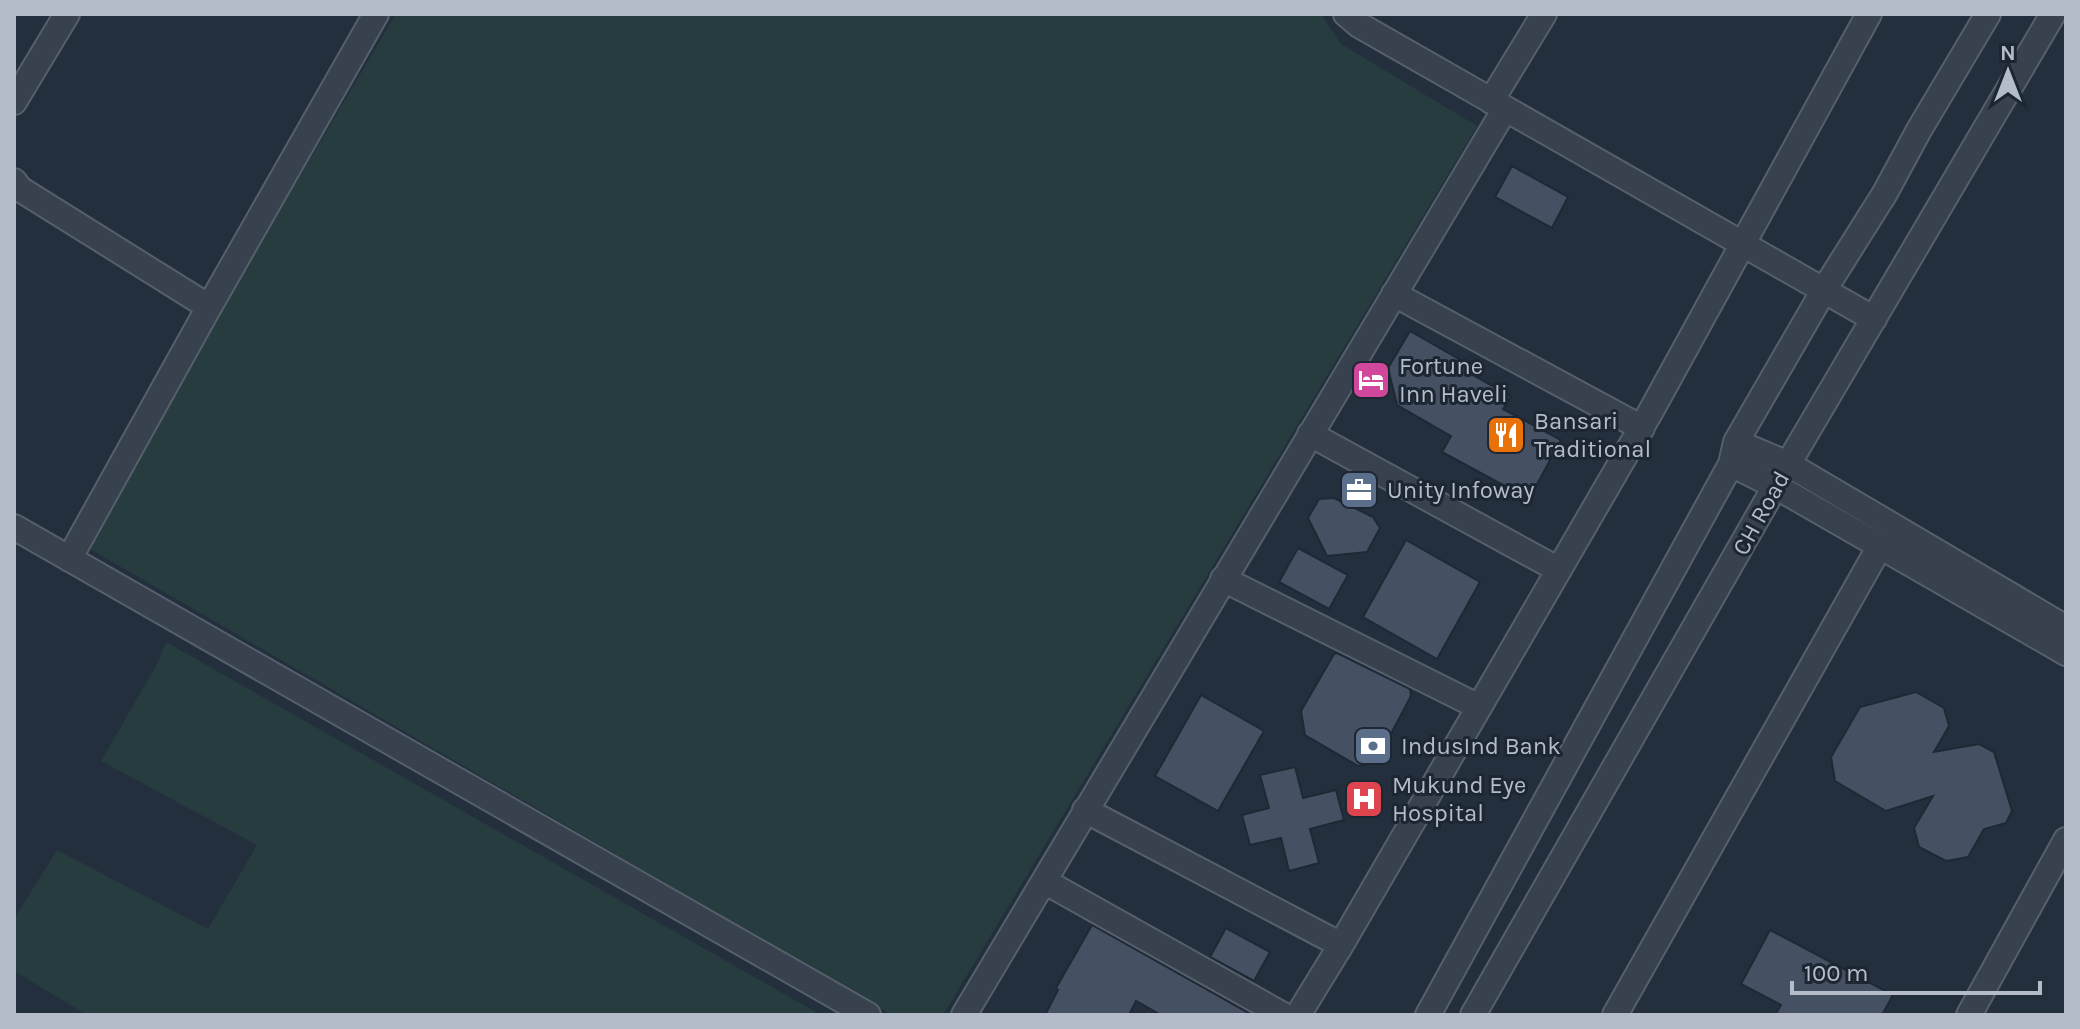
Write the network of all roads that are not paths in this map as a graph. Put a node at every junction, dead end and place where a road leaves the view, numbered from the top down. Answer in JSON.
{"nodes":[{"id":1,"x":67,"y":14,"type":"edge"},
{"id":2,"x":376,"y":14,"type":"edge"},
{"id":3,"x":1346,"y":14,"type":"edge"},
{"id":4,"x":1544,"y":14,"type":"edge"},
{"id":5,"x":1869,"y":14,"type":"edge"},
{"id":6,"x":1988,"y":14,"type":"edge"},
{"id":7,"x":2053,"y":14,"type":"edge"},
{"id":8,"x":14,"y":102,"type":"edge"},
{"id":9,"x":1498,"y":105,"type":"junction"},
{"id":10,"x":14,"y":181,"type":"edge"},
{"id":11,"x":1742,"y":244,"type":"junction"},
{"id":12,"x":1824,"y":290,"type":"junction"},
{"id":13,"x":1394,"y":294,"type":"junction"},
{"id":14,"x":209,"y":307,"type":"junction"},
{"id":15,"x":1874,"y":319,"type":"junction"},
{"id":16,"x":1642,"y":428,"type":"junction"},
{"id":17,"x":1310,"y":434,"type":"junction"},
{"id":18,"x":1733,"y":453,"type":"junction"},
{"id":19,"x":1788,"y":464,"type":"junction"},
{"id":20,"x":1777,"y":487,"type":"junction"},
{"id":21,"x":14,"y":527,"type":"edge"},
{"id":22,"x":1880,"y":546,"type":"junction"},
{"id":23,"x":69,"y":559,"type":"junction"},
{"id":24,"x":1559,"y":570,"type":"junction"},
{"id":25,"x":1223,"y":579,"type":"junction"},
{"id":26,"x":2066,"y":628,"type":"edge"},
{"id":27,"x":2066,"y":653,"type":"edge"},
{"id":28,"x":1479,"y":707,"type":"junction"},
{"id":29,"x":1085,"y":810,"type":"junction"},
{"id":30,"x":2066,"y":840,"type":"edge"},
{"id":31,"x":1044,"y":881,"type":"junction"},
{"id":32,"x":1341,"y":945,"type":"junction"},
{"id":33,"x":868,"y":1015,"type":"edge"},
{"id":34,"x":964,"y":1015,"type":"edge"},
{"id":35,"x":1283,"y":1015,"type":"edge"},
{"id":36,"x":1298,"y":1015,"type":"edge"},
{"id":37,"x":1428,"y":1015,"type":"edge"},
{"id":38,"x":1473,"y":1015,"type":"edge"},
{"id":39,"x":1615,"y":1015,"type":"edge"},
{"id":40,"x":1969,"y":1015,"type":"edge"}],
"edges":[{"from":1,"to":8,"type":"street"},
{"from":2,"to":14,"type":"street"},
{"from":3,"to":9,"type":"street"},
{"from":4,"to":9,"type":"street"},
{"from":5,"to":11,"type":"street"},
{"from":6,"to":12,"type":"street","name":"CH Road"},
{"from":7,"to":15,"type":"street","name":"CH Road"},
{"from":9,"to":11,"type":"street"},
{"from":9,"to":13,"type":"street"},
{"from":10,"to":14,"type":"street"},
{"from":11,"to":12,"type":"street"},
{"from":11,"to":16,"type":"street"},
{"from":12,"to":15,"type":"street"},
{"from":12,"to":18,"type":"street","name":"CH Road"},
{"from":13,"to":16,"type":"street"},
{"from":13,"to":17,"type":"street"},
{"from":14,"to":23,"type":"street"},
{"from":15,"to":19,"type":"street","name":"CH Road"},
{"from":16,"to":24,"type":"street"},
{"from":17,"to":24,"type":"street"},
{"from":17,"to":25,"type":"street"},
{"from":18,"to":19,"type":"street"},
{"from":18,"to":20,"type":"street"},
{"from":18,"to":37,"type":"street","name":"CH Road"},
{"from":19,"to":20,"type":"street","name":"CH Road"},
{"from":19,"to":26,"type":"street"},
{"from":20,"to":22,"type":"street"},
{"from":20,"to":38,"type":"street","name":"CH Road"},
{"from":21,"to":23,"type":"street"},
{"from":22,"to":27,"type":"street"},
{"from":22,"to":39,"type":"street"},
{"from":23,"to":33,"type":"street"},
{"from":24,"to":28,"type":"street"},
{"from":25,"to":28,"type":"street"},
{"from":25,"to":29,"type":"street"},
{"from":28,"to":32,"type":"street"},
{"from":29,"to":31,"type":"street"},
{"from":29,"to":32,"type":"street"},
{"from":30,"to":40,"type":"street"},
{"from":31,"to":34,"type":"street"},
{"from":31,"to":35,"type":"street"},
{"from":32,"to":36,"type":"street"}]}
